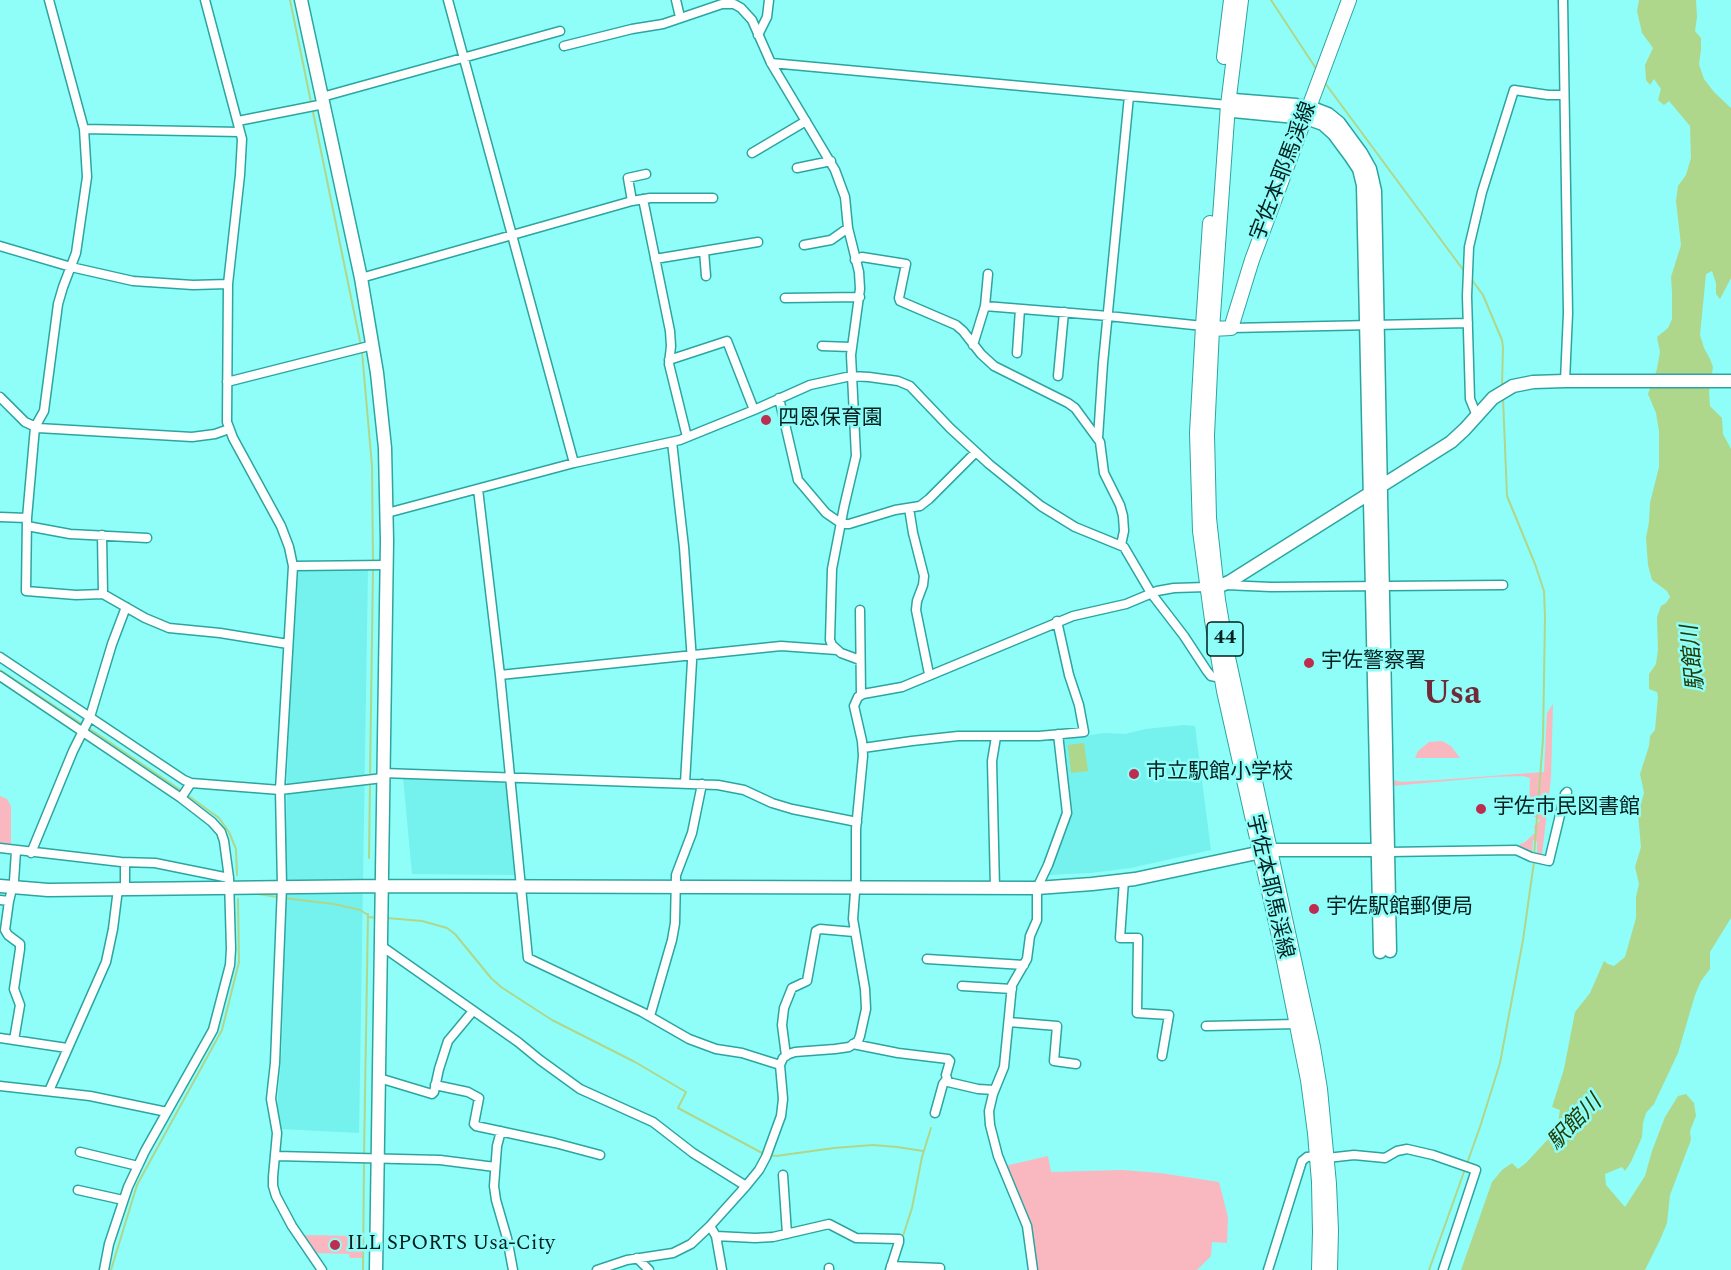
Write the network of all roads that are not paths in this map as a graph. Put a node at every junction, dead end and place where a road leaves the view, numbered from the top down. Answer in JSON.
{"nodes":[{"id":1,"x":50,"y":0,"type":"edge"},
{"id":2,"x":205,"y":0,"type":"edge"},
{"id":3,"x":301,"y":0,"type":"edge"},
{"id":4,"x":448,"y":0,"type":"edge"},
{"id":5,"x":676,"y":0,"type":"edge"},
{"id":6,"x":769,"y":0,"type":"edge"},
{"id":7,"x":1231,"y":0,"type":"edge"},
{"id":8,"x":1241,"y":0,"type":"edge"},
{"id":9,"x":1349,"y":0,"type":"edge"},
{"id":10,"x":1563,"y":0,"type":"edge"},
{"id":11,"x":709,"y":4,"type":"edge"},
{"id":12,"x":680,"y":17,"type":"junction"},
{"id":13,"x":560,"y":31,"type":"dead end"},
{"id":14,"x":758,"y":35,"type":"junction"},
{"id":15,"x":564,"y":46,"type":"dead end"},
{"id":16,"x":464,"y":59,"type":"junction"},
{"id":17,"x":771,"y":63,"type":"junction"},
{"id":18,"x":1564,"y":94,"type":"junction"},
{"id":19,"x":1129,"y":96,"type":"junction"},
{"id":20,"x":316,"y":103,"type":"junction"},
{"id":21,"x":1224,"y":104,"type":"junction"},
{"id":22,"x":1308,"y":113,"type":"junction"},
{"id":23,"x":238,"y":121,"type":"junction"},
{"id":24,"x":806,"y":122,"type":"junction"},
{"id":25,"x":84,"y":129,"type":"junction"},
{"id":26,"x":240,"y":132,"type":"junction"},
{"id":27,"x":752,"y":153,"type":"dead end"},
{"id":28,"x":831,"y":161,"type":"junction"},
{"id":29,"x":797,"y":168,"type":"dead end"},
{"id":30,"x":646,"y":174,"type":"dead end"},
{"id":31,"x":713,"y":198,"type":"dead end"},
{"id":32,"x":643,"y":199,"type":"junction"},
{"id":33,"x":632,"y":201,"type":"junction"},
{"id":34,"x":848,"y":228,"type":"junction"},
{"id":35,"x":512,"y":236,"type":"junction"},
{"id":36,"x":758,"y":242,"type":"dead end"},
{"id":37,"x":804,"y":245,"type":"dead end"},
{"id":38,"x":0,"y":246,"type":"edge"},
{"id":39,"x":704,"y":251,"type":"junction"},
{"id":40,"x":655,"y":259,"type":"junction"},
{"id":41,"x":855,"y":260,"type":"junction"},
{"id":42,"x":71,"y":267,"type":"junction"},
{"id":43,"x":988,"y":274,"type":"dead end"},
{"id":44,"x":706,"y":276,"type":"dead end"},
{"id":45,"x":361,"y":278,"type":"junction"},
{"id":46,"x":228,"y":284,"type":"junction"},
{"id":47,"x":785,"y":297,"type":"dead end"},
{"id":48,"x":860,"y":297,"type":"junction"},
{"id":49,"x":985,"y":306,"type":"junction"},
{"id":50,"x":1020,"y":309,"type":"junction"},
{"id":51,"x":1064,"y":312,"type":"junction"},
{"id":52,"x":1108,"y":316,"type":"junction"},
{"id":53,"x":1468,"y":323,"type":"junction"},
{"id":54,"x":1372,"y":324,"type":"junction"},
{"id":55,"x":1208,"y":327,"type":"junction"},
{"id":56,"x":1231,"y":328,"type":"junction"},
{"id":57,"x":973,"y":345,"type":"junction"},
{"id":58,"x":822,"y":346,"type":"dead end"},
{"id":59,"x":364,"y":347,"type":"junction"},
{"id":60,"x":851,"y":347,"type":"junction"},
{"id":61,"x":1017,"y":353,"type":"dead end"},
{"id":62,"x":669,"y":360,"type":"junction"},
{"id":63,"x":851,"y":376,"type":"junction"},
{"id":64,"x":1058,"y":376,"type":"dead end"},
{"id":65,"x":1567,"y":381,"type":"junction"},
{"id":66,"x":1731,"y":381,"type":"edge"},
{"id":67,"x":227,"y":382,"type":"junction"},
{"id":68,"x":0,"y":397,"type":"edge"},
{"id":69,"x":779,"y":398,"type":"junction"},
{"id":70,"x":754,"y":410,"type":"junction"},
{"id":71,"x":1477,"y":416,"type":"junction"},
{"id":72,"x":35,"y":427,"type":"junction"},
{"id":73,"x":229,"y":429,"type":"junction"},
{"id":74,"x":687,"y":437,"type":"junction"},
{"id":75,"x":1098,"y":438,"type":"junction"},
{"id":76,"x":672,"y":442,"type":"junction"},
{"id":77,"x":976,"y":452,"type":"junction"},
{"id":78,"x":574,"y":463,"type":"junction"},
{"id":79,"x":478,"y":489,"type":"junction"},
{"id":80,"x":1376,"y":489,"type":"junction"},
{"id":81,"x":909,"y":508,"type":"junction"},
{"id":82,"x":387,"y":513,"type":"junction"},
{"id":83,"x":0,"y":517,"type":"edge"},
{"id":84,"x":27,"y":522,"type":"junction"},
{"id":85,"x":841,"y":524,"type":"junction"},
{"id":86,"x":102,"y":535,"type":"junction"},
{"id":87,"x":147,"y":538,"type":"dead end"},
{"id":88,"x":1121,"y":545,"type":"junction"},
{"id":89,"x":387,"y":565,"type":"junction"},
{"id":90,"x":293,"y":566,"type":"junction"},
{"id":91,"x":1503,"y":585,"type":"dead end"},
{"id":92,"x":1215,"y":586,"type":"junction"},
{"id":93,"x":1378,"y":586,"type":"junction"},
{"id":94,"x":1151,"y":592,"type":"junction"},
{"id":95,"x":103,"y":594,"type":"junction"},
{"id":96,"x":126,"y":607,"type":"junction"},
{"id":97,"x":860,"y":609,"type":"dead end"},
{"id":98,"x":1058,"y":621,"type":"junction"},
{"id":99,"x":288,"y":644,"type":"junction"},
{"id":100,"x":837,"y":650,"type":"junction"},
{"id":101,"x":692,"y":655,"type":"junction"},
{"id":102,"x":0,"y":657,"type":"edge"},
{"id":103,"x":860,"y":660,"type":"junction"},
{"id":104,"x":929,"y":674,"type":"junction"},
{"id":105,"x":500,"y":675,"type":"junction"},
{"id":106,"x":0,"y":676,"type":"edge"},
{"id":107,"x":1221,"y":678,"type":"junction"},
{"id":108,"x":861,"y":695,"type":"junction"},
{"id":109,"x":85,"y":725,"type":"junction"},
{"id":110,"x":1058,"y":734,"type":"junction"},
{"id":111,"x":996,"y":737,"type":"junction"},
{"id":112,"x":863,"y":748,"type":"junction"},
{"id":113,"x":383,"y":775,"type":"junction"},
{"id":114,"x":509,"y":779,"type":"junction"},
{"id":115,"x":685,"y":783,"type":"junction"},
{"id":116,"x":702,"y":784,"type":"junction"},
{"id":117,"x":190,"y":785,"type":"junction"},
{"id":118,"x":280,"y":790,"type":"junction"},
{"id":119,"x":1568,"y":792,"type":"dead end"},
{"id":120,"x":182,"y":797,"type":"junction"},
{"id":121,"x":857,"y":822,"type":"junction"},
{"id":122,"x":0,"y":848,"type":"edge"},
{"id":123,"x":1385,"y":850,"type":"junction"},
{"id":124,"x":16,"y":851,"type":"junction"},
{"id":125,"x":1266,"y":851,"type":"junction"},
{"id":126,"x":31,"y":853,"type":"junction"},
{"id":127,"x":125,"y":863,"type":"junction"},
{"id":128,"x":1124,"y":880,"type":"junction"},
{"id":129,"x":229,"y":883,"type":"junction"},
{"id":130,"x":0,"y":886,"type":"edge"},
{"id":131,"x":282,"y":886,"type":"junction"},
{"id":132,"x":382,"y":886,"type":"junction"},
{"id":133,"x":522,"y":886,"type":"junction"},
{"id":134,"x":676,"y":887,"type":"junction"},
{"id":135,"x":855,"y":887,"type":"junction"},
{"id":136,"x":13,"y":888,"type":"junction"},
{"id":137,"x":995,"y":888,"type":"junction"},
{"id":138,"x":1037,"y":888,"type":"junction"},
{"id":139,"x":121,"y":889,"type":"junction"},
{"id":140,"x":5,"y":900,"type":"edge"},
{"id":141,"x":854,"y":932,"type":"junction"},
{"id":142,"x":380,"y":945,"type":"junction"},
{"id":143,"x":1385,"y":952,"type":"dead end"},
{"id":144,"x":927,"y":959,"type":"dead end"},
{"id":145,"x":1024,"y":965,"type":"junction"},
{"id":146,"x":963,"y":986,"type":"dead end"},
{"id":147,"x":1012,"y":989,"type":"junction"},
{"id":148,"x":473,"y":1011,"type":"junction"},
{"id":149,"x":650,"y":1016,"type":"junction"},
{"id":150,"x":1009,"y":1022,"type":"junction"},
{"id":151,"x":1297,"y":1024,"type":"junction"},
{"id":152,"x":1206,"y":1026,"type":"dead end"},
{"id":153,"x":0,"y":1038,"type":"edge"},
{"id":154,"x":14,"y":1040,"type":"junction"},
{"id":155,"x":854,"y":1044,"type":"junction"},
{"id":156,"x":67,"y":1048,"type":"junction"},
{"id":157,"x":786,"y":1056,"type":"junction"},
{"id":158,"x":1162,"y":1056,"type":"dead end"},
{"id":159,"x":1076,"y":1064,"type":"dead end"},
{"id":160,"x":780,"y":1065,"type":"junction"},
{"id":161,"x":378,"y":1078,"type":"junction"},
{"id":162,"x":946,"y":1080,"type":"junction"},
{"id":163,"x":435,"y":1085,"type":"junction"},
{"id":164,"x":0,"y":1086,"type":"edge"},
{"id":165,"x":994,"y":1090,"type":"junction"},
{"id":166,"x":49,"y":1091,"type":"junction"},
{"id":167,"x":167,"y":1112,"type":"junction"},
{"id":168,"x":935,"y":1113,"type":"dead end"},
{"id":169,"x":501,"y":1131,"type":"junction"},
{"id":170,"x":80,"y":1152,"type":"dead end"},
{"id":171,"x":600,"y":1155,"type":"dead end"},
{"id":172,"x":276,"y":1156,"type":"junction"},
{"id":173,"x":1322,"y":1157,"type":"junction"},
{"id":174,"x":378,"y":1160,"type":"junction"},
{"id":175,"x":138,"y":1166,"type":"junction"},
{"id":176,"x":495,"y":1167,"type":"junction"},
{"id":177,"x":783,"y":1174,"type":"dead end"},
{"id":178,"x":746,"y":1186,"type":"junction"},
{"id":179,"x":78,"y":1190,"type":"dead end"},
{"id":180,"x":123,"y":1200,"type":"junction"},
{"id":181,"x":710,"y":1226,"type":"junction"},
{"id":182,"x":787,"y":1234,"type":"junction"},
{"id":183,"x":716,"y":1236,"type":"junction"},
{"id":184,"x":637,"y":1258,"type":"junction"},
{"id":185,"x":890,"y":1268,"type":"edge"},
{"id":186,"x":940,"y":1268,"type":"dead end"},
{"id":187,"x":104,"y":1270,"type":"edge"},
{"id":188,"x":322,"y":1270,"type":"edge"},
{"id":189,"x":376,"y":1270,"type":"edge"},
{"id":190,"x":513,"y":1270,"type":"edge"},
{"id":191,"x":597,"y":1270,"type":"edge"},
{"id":192,"x":649,"y":1270,"type":"edge"},
{"id":193,"x":722,"y":1270,"type":"edge"},
{"id":194,"x":1033,"y":1270,"type":"edge"},
{"id":195,"x":1268,"y":1270,"type":"edge"},
{"id":196,"x":1319,"y":1270,"type":"edge"},
{"id":197,"x":1330,"y":1270,"type":"edge"},
{"id":198,"x":1443,"y":1270,"type":"edge"}],
"edges":[{"from":1,"to":25,"type":"street"},
{"from":2,"to":23,"type":"street"},
{"from":3,"to":20,"type":"street"},
{"from":4,"to":16,"type":"street"},
{"from":5,"to":12,"type":"street"},
{"from":6,"to":14,"type":"street"},
{"from":7,"to":21,"type":"main road","name":"宇佐本耶馬渓線","number":"44"},
{"from":8,"to":21,"type":"main road","name":"宇佐本耶馬渓線","number":"44"},
{"from":9,"to":22,"type":"main road","name":"宇佐本耶馬渓線"},
{"from":10,"to":18,"type":"street"},
{"from":11,"to":12,"type":"street"},
{"from":11,"to":14,"type":"street"},
{"from":12,"to":15,"type":"street"},
{"from":13,"to":16,"type":"street"},
{"from":14,"to":17,"type":"street"},
{"from":16,"to":20,"type":"street"},
{"from":16,"to":35,"type":"street"},
{"from":17,"to":19,"type":"street"},
{"from":17,"to":24,"type":"street"},
{"from":18,"to":53,"type":"street"},
{"from":18,"to":65,"type":"street"},
{"from":19,"to":21,"type":"street"},
{"from":19,"to":52,"type":"street"},
{"from":20,"to":23,"type":"street"},
{"from":20,"to":45,"type":"street"},
{"from":21,"to":22,"type":"street"},
{"from":21,"to":55,"type":"main road","name":"宇佐本耶馬渓線","number":"44"},
{"from":22,"to":54,"type":"street"},
{"from":22,"to":56,"type":"main road","name":"宇佐本耶馬渓線"},
{"from":23,"to":26,"type":"street"},
{"from":24,"to":27,"type":"street"},
{"from":24,"to":28,"type":"street"},
{"from":25,"to":26,"type":"street"},
{"from":25,"to":42,"type":"street"},
{"from":26,"to":46,"type":"street"},
{"from":28,"to":29,"type":"street"},
{"from":28,"to":34,"type":"street"},
{"from":30,"to":33,"type":"street"},
{"from":31,"to":32,"type":"street"},
{"from":32,"to":33,"type":"street"},
{"from":32,"to":40,"type":"street"},
{"from":33,"to":35,"type":"street"},
{"from":34,"to":37,"type":"street"},
{"from":34,"to":41,"type":"street"},
{"from":35,"to":45,"type":"street"},
{"from":35,"to":78,"type":"street"},
{"from":36,"to":39,"type":"street"},
{"from":38,"to":42,"type":"street"},
{"from":39,"to":40,"type":"street"},
{"from":39,"to":44,"type":"street"},
{"from":40,"to":62,"type":"street"},
{"from":41,"to":48,"type":"street"},
{"from":41,"to":57,"type":"street"},
{"from":42,"to":46,"type":"street"},
{"from":42,"to":72,"type":"street"},
{"from":43,"to":49,"type":"street"},
{"from":45,"to":59,"type":"street"},
{"from":46,"to":67,"type":"street"},
{"from":47,"to":48,"type":"street"},
{"from":48,"to":60,"type":"street"},
{"from":49,"to":50,"type":"street"},
{"from":49,"to":57,"type":"street"},
{"from":50,"to":51,"type":"street"},
{"from":50,"to":61,"type":"street"},
{"from":51,"to":52,"type":"street"},
{"from":51,"to":64,"type":"street"},
{"from":52,"to":55,"type":"street"},
{"from":52,"to":75,"type":"street"},
{"from":53,"to":54,"type":"street"},
{"from":53,"to":71,"type":"street"},
{"from":54,"to":56,"type":"street"},
{"from":54,"to":80,"type":"street"},
{"from":55,"to":56,"type":"main road"},
{"from":55,"to":92,"type":"main road","name":"宇佐本耶馬渓線","number":"44"},
{"from":57,"to":75,"type":"street"},
{"from":58,"to":60,"type":"street"},
{"from":59,"to":67,"type":"street"},
{"from":59,"to":82,"type":"street"},
{"from":60,"to":63,"type":"street"},
{"from":62,"to":70,"type":"street"},
{"from":62,"to":74,"type":"street"},
{"from":63,"to":69,"type":"street"},
{"from":63,"to":77,"type":"street"},
{"from":63,"to":85,"type":"street"},
{"from":65,"to":66,"type":"street"},
{"from":65,"to":71,"type":"street"},
{"from":67,"to":73,"type":"street"},
{"from":68,"to":72,"type":"street"},
{"from":69,"to":70,"type":"street"},
{"from":69,"to":85,"type":"street"},
{"from":70,"to":74,"type":"street"},
{"from":71,"to":80,"type":"street"},
{"from":72,"to":73,"type":"street"},
{"from":72,"to":84,"type":"street"},
{"from":73,"to":90,"type":"street"},
{"from":74,"to":76,"type":"street"},
{"from":75,"to":88,"type":"street"},
{"from":76,"to":78,"type":"street"},
{"from":76,"to":101,"type":"street"},
{"from":77,"to":81,"type":"street"},
{"from":77,"to":88,"type":"street"},
{"from":78,"to":79,"type":"street"},
{"from":79,"to":82,"type":"street"},
{"from":79,"to":105,"type":"street"},
{"from":80,"to":92,"type":"street"},
{"from":80,"to":93,"type":"street"},
{"from":81,"to":85,"type":"street"},
{"from":81,"to":104,"type":"street"},
{"from":82,"to":89,"type":"street"},
{"from":83,"to":84,"type":"street"},
{"from":84,"to":86,"type":"street"},
{"from":84,"to":95,"type":"street"},
{"from":85,"to":100,"type":"street"},
{"from":86,"to":87,"type":"street"},
{"from":86,"to":95,"type":"street"},
{"from":88,"to":94,"type":"street"},
{"from":89,"to":90,"type":"street"},
{"from":89,"to":113,"type":"street"},
{"from":90,"to":99,"type":"street"},
{"from":91,"to":93,"type":"street"},
{"from":92,"to":93,"type":"street"},
{"from":92,"to":94,"type":"street"},
{"from":92,"to":107,"type":"main road","name":"宇佐本耶馬渓線","number":"44"},
{"from":92,"to":125,"type":"main road","name":"宇佐本耶馬渓線","number":"44"},
{"from":93,"to":123,"type":"street"},
{"from":94,"to":98,"type":"street"},
{"from":94,"to":107,"type":"street"},
{"from":95,"to":96,"type":"street"},
{"from":96,"to":99,"type":"street"},
{"from":96,"to":109,"type":"street"},
{"from":97,"to":103,"type":"street"},
{"from":98,"to":104,"type":"street"},
{"from":98,"to":110,"type":"street"},
{"from":99,"to":118,"type":"street"},
{"from":100,"to":101,"type":"street"},
{"from":100,"to":103,"type":"street"},
{"from":101,"to":105,"type":"street"},
{"from":101,"to":115,"type":"street"},
{"from":102,"to":109,"type":"street"},
{"from":103,"to":108,"type":"street"},
{"from":104,"to":108,"type":"street"},
{"from":105,"to":114,"type":"street"},
{"from":106,"to":109,"type":"street"},
{"from":107,"to":125,"type":"main road","name":"宇佐本耶馬渓線","number":"44"},
{"from":108,"to":112,"type":"street"},
{"from":109,"to":117,"type":"street"},
{"from":109,"to":120,"type":"street"},
{"from":109,"to":126,"type":"street"},
{"from":110,"to":111,"type":"street"},
{"from":110,"to":138,"type":"street"},
{"from":111,"to":112,"type":"street"},
{"from":111,"to":137,"type":"street"},
{"from":112,"to":121,"type":"street"},
{"from":113,"to":114,"type":"street"},
{"from":113,"to":118,"type":"street"},
{"from":113,"to":132,"type":"street"},
{"from":114,"to":115,"type":"street"},
{"from":114,"to":133,"type":"street"},
{"from":115,"to":116,"type":"street"},
{"from":116,"to":121,"type":"street"},
{"from":116,"to":134,"type":"street"},
{"from":117,"to":118,"type":"street"},
{"from":117,"to":120,"type":"street"},
{"from":118,"to":131,"type":"street"},
{"from":119,"to":123,"type":"street"},
{"from":120,"to":129,"type":"street"},
{"from":121,"to":135,"type":"street"},
{"from":122,"to":124,"type":"street"},
{"from":123,"to":125,"type":"street"},
{"from":123,"to":143,"type":"street"},
{"from":124,"to":126,"type":"street"},
{"from":124,"to":136,"type":"street"},
{"from":125,"to":128,"type":"street"},
{"from":125,"to":151,"type":"main road","name":"宇佐本耶馬渓線","number":"44"},
{"from":125,"to":173,"type":"main road","name":"宇佐本耶馬渓線","number":"44"},
{"from":126,"to":127,"type":"street"},
{"from":127,"to":129,"type":"street"},
{"from":127,"to":139,"type":"street"},
{"from":128,"to":138,"type":"street"},
{"from":128,"to":158,"type":"street"},
{"from":129,"to":131,"type":"street"},
{"from":129,"to":139,"type":"street"},
{"from":129,"to":167,"type":"street"},
{"from":130,"to":136,"type":"street"},
{"from":131,"to":132,"type":"street"},
{"from":131,"to":172,"type":"street"},
{"from":132,"to":133,"type":"street"},
{"from":132,"to":142,"type":"street"},
{"from":133,"to":134,"type":"street"},
{"from":133,"to":149,"type":"street"},
{"from":134,"to":135,"type":"street"},
{"from":134,"to":149,"type":"street"},
{"from":135,"to":137,"type":"street"},
{"from":135,"to":141,"type":"street"},
{"from":136,"to":139,"type":"street"},
{"from":136,"to":140,"type":"street"},
{"from":137,"to":138,"type":"street"},
{"from":138,"to":145,"type":"street"},
{"from":139,"to":156,"type":"street"},
{"from":140,"to":154,"type":"street"},
{"from":141,"to":155,"type":"street"},
{"from":141,"to":157,"type":"street"},
{"from":142,"to":148,"type":"street"},
{"from":142,"to":161,"type":"street"},
{"from":144,"to":145,"type":"street"},
{"from":145,"to":147,"type":"street"},
{"from":146,"to":147,"type":"street"},
{"from":147,"to":150,"type":"street"},
{"from":148,"to":163,"type":"street"},
{"from":148,"to":178,"type":"street"},
{"from":149,"to":160,"type":"street"},
{"from":150,"to":159,"type":"street"},
{"from":150,"to":165,"type":"street"},
{"from":151,"to":152,"type":"street"},
{"from":151,"to":173,"type":"main road","name":"宇佐本耶馬渓線","number":"44"},
{"from":153,"to":154,"type":"street"},
{"from":154,"to":156,"type":"street"},
{"from":155,"to":157,"type":"street"},
{"from":155,"to":162,"type":"street"},
{"from":156,"to":166,"type":"street"},
{"from":157,"to":160,"type":"street"},
{"from":160,"to":178,"type":"street"},
{"from":161,"to":163,"type":"street"},
{"from":161,"to":174,"type":"street"},
{"from":162,"to":165,"type":"street"},
{"from":162,"to":168,"type":"street"},
{"from":163,"to":169,"type":"street"},
{"from":164,"to":166,"type":"street"},
{"from":165,"to":194,"type":"street"},
{"from":166,"to":167,"type":"street"},
{"from":167,"to":175,"type":"street"},
{"from":169,"to":171,"type":"street"},
{"from":169,"to":176,"type":"street"},
{"from":170,"to":175,"type":"street"},
{"from":172,"to":174,"type":"street"},
{"from":172,"to":188,"type":"street"},
{"from":173,"to":195,"type":"street"},
{"from":173,"to":196,"type":"main road","name":"宇佐本耶馬渓線","number":"44"},
{"from":173,"to":197,"type":"main road","name":"宇佐本耶馬渓線","number":"44"},
{"from":173,"to":198,"type":"street"},
{"from":174,"to":176,"type":"street"},
{"from":174,"to":189,"type":"street"},
{"from":175,"to":180,"type":"street"},
{"from":176,"to":190,"type":"street"},
{"from":177,"to":182,"type":"street"},
{"from":178,"to":181,"type":"street"},
{"from":179,"to":180,"type":"street"},
{"from":180,"to":187,"type":"street"},
{"from":181,"to":183,"type":"street"},
{"from":181,"to":184,"type":"street"},
{"from":182,"to":183,"type":"street"},
{"from":182,"to":185,"type":"street"},
{"from":183,"to":193,"type":"street"},
{"from":184,"to":191,"type":"street"},
{"from":184,"to":192,"type":"street"},
{"from":185,"to":186,"type":"street"}]}
